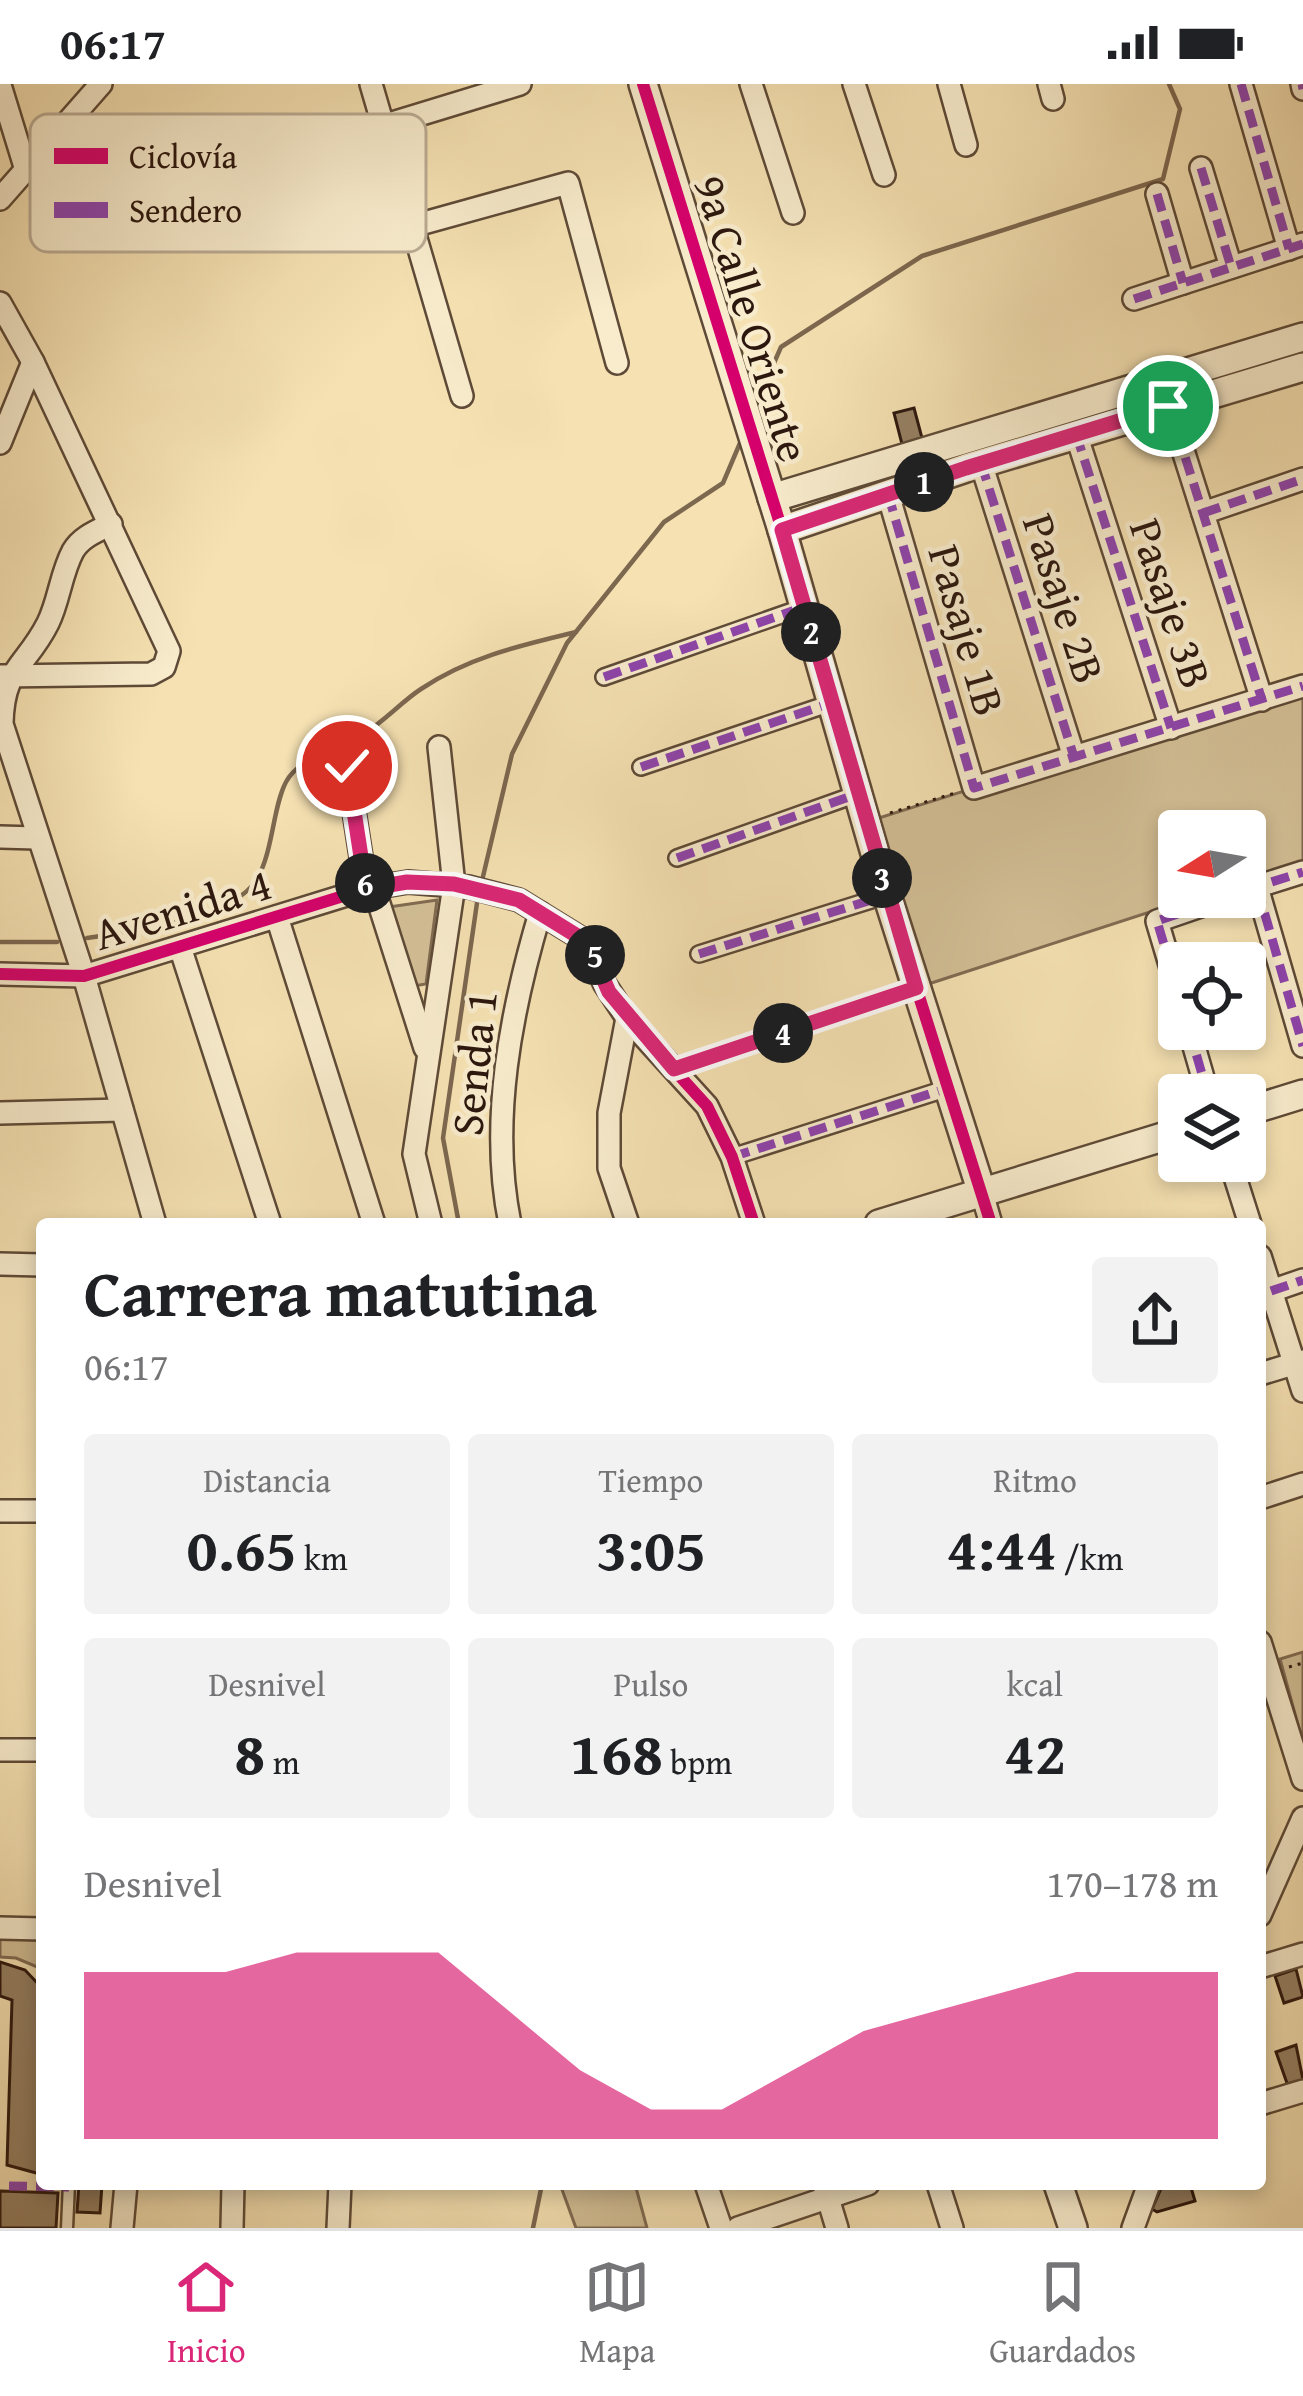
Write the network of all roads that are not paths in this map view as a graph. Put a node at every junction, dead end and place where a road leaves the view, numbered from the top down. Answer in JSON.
{"nodes":[{"id":1,"x":101,"y":84,"type":"edge"},
{"id":2,"x":370,"y":84,"type":"edge"},
{"id":3,"x":520,"y":84,"type":"edge"},
{"id":4,"x":643,"y":84,"type":"edge"},
{"id":5,"x":751,"y":84,"type":"edge"},
{"id":6,"x":854,"y":84,"type":"edge"},
{"id":7,"x":949,"y":84,"type":"edge"},
{"id":8,"x":1241,"y":84,"type":"edge"},
{"id":9,"x":0,"y":85,"type":"edge"},
{"id":10,"x":491,"y":88,"type":"edge"},
{"id":11,"x":75,"y":114,"type":"edge"},
{"id":12,"x":379,"y":114,"type":"edge"},
{"id":13,"x":419,"y":114,"type":"edge"},
{"id":14,"x":966,"y":146,"type":"dead end"},
{"id":15,"x":30,"y":165,"type":"edge"},
{"id":16,"x":1201,"y":168,"type":"dead end"},
{"id":17,"x":26,"y":170,"type":"junction"},
{"id":18,"x":884,"y":175,"type":"dead end"},
{"id":19,"x":1157,"y":194,"type":"dead end"},
{"id":20,"x":0,"y":199,"type":"edge"},
{"id":21,"x":794,"y":213,"type":"dead end"},
{"id":22,"x":426,"y":222,"type":"edge"},
{"id":23,"x":1296,"y":246,"type":"edge"},
{"id":24,"x":420,"y":252,"type":"edge"},
{"id":25,"x":1231,"y":267,"type":"junction"},
{"id":26,"x":1183,"y":283,"type":"junction"},
{"id":27,"x":1134,"y":299,"type":"dead end"},
{"id":28,"x":0,"y":303,"type":"edge"},
{"id":29,"x":1303,"y":338,"type":"edge"},
{"id":30,"x":34,"y":362,"type":"junction"},
{"id":31,"x":617,"y":363,"type":"dead end"},
{"id":32,"x":1303,"y":367,"type":"edge"},
{"id":33,"x":462,"y":396,"type":"dead end"},
{"id":34,"x":1168,"y":406,"type":"junction"},
{"id":35,"x":1076,"y":434,"type":"junction"},
{"id":36,"x":1006,"y":441,"type":"junction"},
{"id":37,"x":0,"y":443,"type":"edge"},
{"id":38,"x":980,"y":463,"type":"junction"},
{"id":39,"x":1303,"y":479,"type":"edge"},
{"id":40,"x":888,"y":494,"type":"junction"},
{"id":41,"x":772,"y":498,"type":"junction"},
{"id":42,"x":1203,"y":513,"type":"junction"},
{"id":43,"x":111,"y":524,"type":"junction"},
{"id":44,"x":782,"y":530,"type":"junction"},
{"id":45,"x":804,"y":607,"type":"junction"},
{"id":46,"x":5,"y":676,"type":"edge"},
{"id":47,"x":604,"y":677,"type":"dead end"},
{"id":48,"x":1303,"y":686,"type":"edge"},
{"id":49,"x":1262,"y":700,"type":"junction"},
{"id":50,"x":831,"y":703,"type":"junction"},
{"id":51,"x":1171,"y":728,"type":"junction"},
{"id":52,"x":439,"y":747,"type":"dead end"},
{"id":53,"x":1074,"y":757,"type":"junction"},
{"id":54,"x":347,"y":766,"type":"dead end"},
{"id":55,"x":641,"y":766,"type":"dead end"},
{"id":56,"x":861,"y":807,"type":"junction"},
{"id":57,"x":0,"y":838,"type":"edge"},
{"id":58,"x":36,"y":838,"type":"junction"},
{"id":59,"x":677,"y":857,"type":"dead end"},
{"id":60,"x":1303,"y":872,"type":"edge"},
{"id":61,"x":1266,"y":884,"type":"edge"},
{"id":62,"x":470,"y":888,"type":"junction"},
{"id":63,"x":370,"y":889,"type":"junction"},
{"id":64,"x":887,"y":895,"type":"junction"},
{"id":65,"x":540,"y":913,"type":"junction"},
{"id":66,"x":277,"y":917,"type":"junction"},
{"id":67,"x":1166,"y":918,"type":"edge"},
{"id":68,"x":1264,"y":918,"type":"edge"},
{"id":69,"x":1163,"y":942,"type":"edge"},
{"id":70,"x":187,"y":945,"type":"junction"},
{"id":71,"x":699,"y":954,"type":"dead end"},
{"id":72,"x":0,"y":974,"type":"edge"},
{"id":73,"x":84,"y":976,"type":"junction"},
{"id":74,"x":1294,"y":986,"type":"edge"},
{"id":75,"x":916,"y":988,"type":"junction"},
{"id":76,"x":627,"y":1018,"type":"junction"},
{"id":77,"x":1303,"y":1046,"type":"edge"},
{"id":78,"x":428,"y":1054,"type":"junction"},
{"id":79,"x":674,"y":1069,"type":"junction"},
{"id":80,"x":948,"y":1088,"type":"junction"},
{"id":81,"x":1303,"y":1094,"type":"edge"},
{"id":82,"x":1266,"y":1105,"type":"edge"},
{"id":83,"x":122,"y":1110,"type":"junction"},
{"id":84,"x":0,"y":1112,"type":"edge"},
{"id":85,"x":1158,"y":1139,"type":"edge"},
{"id":86,"x":732,"y":1157,"type":"junction"},
{"id":87,"x":1237,"y":1182,"type":"edge"},
{"id":88,"x":982,"y":1193,"type":"junction"},
{"id":89,"x":153,"y":1218,"type":"edge"},
{"id":90,"x":268,"y":1218,"type":"edge"},
{"id":91,"x":372,"y":1218,"type":"edge"},
{"id":92,"x":430,"y":1218,"type":"edge"},
{"id":93,"x":509,"y":1218,"type":"edge"},
{"id":94,"x":626,"y":1218,"type":"edge"},
{"id":95,"x":752,"y":1218,"type":"edge"},
{"id":96,"x":899,"y":1218,"type":"edge"},
{"id":97,"x":989,"y":1218,"type":"edge"},
{"id":98,"x":1248,"y":1218,"type":"edge"},
{"id":99,"x":0,"y":1264,"type":"edge"},
{"id":100,"x":36,"y":1265,"type":"edge"},
{"id":101,"x":1266,"y":1275,"type":"edge"},
{"id":102,"x":1303,"y":1280,"type":"edge"},
{"id":103,"x":1271,"y":1291,"type":"junction"},
{"id":104,"x":1299,"y":1363,"type":"edge"},
{"id":105,"x":1266,"y":1372,"type":"edge"},
{"id":106,"x":1303,"y":1391,"type":"edge"},
{"id":107,"x":1303,"y":1484,"type":"edge"},
{"id":108,"x":1266,"y":1496,"type":"edge"},
{"id":109,"x":0,"y":1510,"type":"edge"},
{"id":110,"x":36,"y":1510,"type":"edge"},
{"id":111,"x":1266,"y":1676,"type":"edge"},
{"id":112,"x":0,"y":1750,"type":"edge"},
{"id":113,"x":36,"y":1750,"type":"edge"},
{"id":114,"x":1303,"y":1779,"type":"edge"},
{"id":115,"x":1303,"y":1818,"type":"edge"},
{"id":116,"x":1266,"y":1901,"type":"edge"},
{"id":117,"x":0,"y":1928,"type":"edge"},
{"id":118,"x":36,"y":1929,"type":"edge"},
{"id":119,"x":1303,"y":1954,"type":"edge"},
{"id":120,"x":1266,"y":1965,"type":"edge"},
{"id":121,"x":1303,"y":2091,"type":"edge"},
{"id":122,"x":1266,"y":2102,"type":"edge"},
{"id":123,"x":69,"y":2190,"type":"edge"},
{"id":124,"x":126,"y":2190,"type":"edge"},
{"id":125,"x":233,"y":2190,"type":"edge"},
{"id":126,"x":340,"y":2190,"type":"edge"},
{"id":127,"x":708,"y":2190,"type":"edge"},
{"id":128,"x":826,"y":2190,"type":"edge"},
{"id":129,"x":940,"y":2190,"type":"edge"},
{"id":130,"x":1060,"y":2190,"type":"edge"},
{"id":131,"x":1148,"y":2190,"type":"edge"},
{"id":132,"x":67,"y":2228,"type":"edge"},
{"id":133,"x":122,"y":2228,"type":"edge"},
{"id":134,"x":232,"y":2228,"type":"edge"},
{"id":135,"x":338,"y":2228,"type":"edge"},
{"id":136,"x":721,"y":2228,"type":"edge"},
{"id":137,"x":738,"y":2228,"type":"edge"},
{"id":138,"x":837,"y":2228,"type":"edge"},
{"id":139,"x":952,"y":2228,"type":"edge"},
{"id":140,"x":1073,"y":2228,"type":"edge"},
{"id":141,"x":1133,"y":2228,"type":"edge"}],
"edges":[{"from":1,"to":11,"type":"street"},
{"from":2,"to":12,"type":"street"},
{"from":3,"to":10,"type":"street"},
{"from":4,"to":41,"type":"street","name":"9a Calle Oriente"},
{"from":5,"to":21,"type":"street"},
{"from":6,"to":18,"type":"street"},
{"from":7,"to":14,"type":"street"},
{"from":8,"to":23,"type":"street"},
{"from":9,"to":17,"type":"street"},
{"from":10,"to":13,"type":"street"},
{"from":15,"to":17,"type":"street"},
{"from":16,"to":25,"type":"street"},
{"from":17,"to":20,"type":"street"},
{"from":19,"to":26,"type":"street"},
{"from":22,"to":31,"type":"street"},
{"from":23,"to":25,"type":"street"},
{"from":24,"to":33,"type":"street"},
{"from":25,"to":26,"type":"street"},
{"from":26,"to":27,"type":"street"},
{"from":28,"to":30,"type":"street"},
{"from":29,"to":36,"type":"street"},
{"from":30,"to":37,"type":"street"},
{"from":30,"to":43,"type":"street"},
{"from":32,"to":34,"type":"street"},
{"from":34,"to":35,"type":"street"},
{"from":34,"to":42,"type":"street"},
{"from":35,"to":36,"type":"street"},
{"from":35,"to":51,"type":"street","name":"Pasaje 3B"},
{"from":36,"to":38,"type":"street"},
{"from":36,"to":41,"type":"street"},
{"from":38,"to":40,"type":"street"},
{"from":38,"to":53,"type":"street","name":"Pasaje 2B"},
{"from":39,"to":42,"type":"street"},
{"from":40,"to":44,"type":"street"},
{"from":40,"to":53,"type":"street","name":"Pasaje 1B"},
{"from":41,"to":44,"type":"street","name":"9a Calle Oriente"},
{"from":42,"to":49,"type":"street"},
{"from":43,"to":46,"type":"street"},
{"from":43,"to":46,"type":"street"},
{"from":44,"to":45,"type":"street","name":"9a Calle Oriente"},
{"from":45,"to":47,"type":"street"},
{"from":45,"to":50,"type":"street","name":"9a Calle Oriente"},
{"from":46,"to":58,"type":"street"},
{"from":48,"to":49,"type":"street"},
{"from":49,"to":51,"type":"street"},
{"from":50,"to":55,"type":"street"},
{"from":50,"to":56,"type":"street","name":"9a Calle Oriente"},
{"from":51,"to":53,"type":"street"},
{"from":52,"to":62,"type":"street"},
{"from":54,"to":63,"type":"street"},
{"from":56,"to":59,"type":"street"},
{"from":56,"to":64,"type":"street","name":"9a Calle Oriente"},
{"from":57,"to":58,"type":"street"},
{"from":58,"to":73,"type":"street"},
{"from":60,"to":61,"type":"street"},
{"from":62,"to":63,"type":"street","name":"Avenida 4"},
{"from":62,"to":65,"type":"street"},
{"from":62,"to":78,"type":"street"},
{"from":63,"to":66,"type":"street","name":"Avenida 4"},
{"from":63,"to":78,"type":"street"},
{"from":64,"to":71,"type":"street"},
{"from":64,"to":75,"type":"street","name":"9a Calle Oriente"},
{"from":65,"to":76,"type":"street"},
{"from":65,"to":93,"type":"street","name":"Senda 1"},
{"from":66,"to":70,"type":"street","name":"Avenida 4"},
{"from":66,"to":91,"type":"street"},
{"from":67,"to":69,"type":"street"},
{"from":68,"to":74,"type":"street"},
{"from":70,"to":73,"type":"street","name":"Avenida 4"},
{"from":70,"to":90,"type":"street"},
{"from":72,"to":73,"type":"street","name":"Avenida 4"},
{"from":73,"to":83,"type":"street"},
{"from":74,"to":77,"type":"street"},
{"from":75,"to":79,"type":"street"},
{"from":75,"to":80,"type":"street","name":"9a Calle Oriente"},
{"from":76,"to":79,"type":"street"},
{"from":76,"to":94,"type":"street"},
{"from":78,"to":92,"type":"street"},
{"from":79,"to":86,"type":"street"},
{"from":80,"to":86,"type":"street"},
{"from":80,"to":88,"type":"street","name":"9a Calle Oriente"},
{"from":81,"to":82,"type":"street"},
{"from":83,"to":84,"type":"street"},
{"from":83,"to":89,"type":"street"},
{"from":85,"to":88,"type":"street"},
{"from":86,"to":95,"type":"street"},
{"from":87,"to":98,"type":"street"},
{"from":88,"to":96,"type":"street"},
{"from":88,"to":97,"type":"street"},
{"from":99,"to":100,"type":"street"},
{"from":101,"to":103,"type":"street"},
{"from":102,"to":103,"type":"street"},
{"from":103,"to":104,"type":"street"},
{"from":104,"to":105,"type":"street"},
{"from":104,"to":106,"type":"street"},
{"from":107,"to":108,"type":"street"},
{"from":109,"to":110,"type":"street"},
{"from":111,"to":114,"type":"street"},
{"from":112,"to":113,"type":"street"},
{"from":115,"to":116,"type":"street"},
{"from":117,"to":118,"type":"street"},
{"from":119,"to":120,"type":"street"},
{"from":121,"to":122,"type":"street"},
{"from":123,"to":132,"type":"lane"},
{"from":124,"to":133,"type":"street"},
{"from":125,"to":134,"type":"street"},
{"from":126,"to":135,"type":"street"},
{"from":127,"to":136,"type":"street"},
{"from":128,"to":137,"type":"street"},
{"from":128,"to":138,"type":"street"},
{"from":129,"to":139,"type":"street"},
{"from":130,"to":140,"type":"street"},
{"from":131,"to":141,"type":"street"}]}
